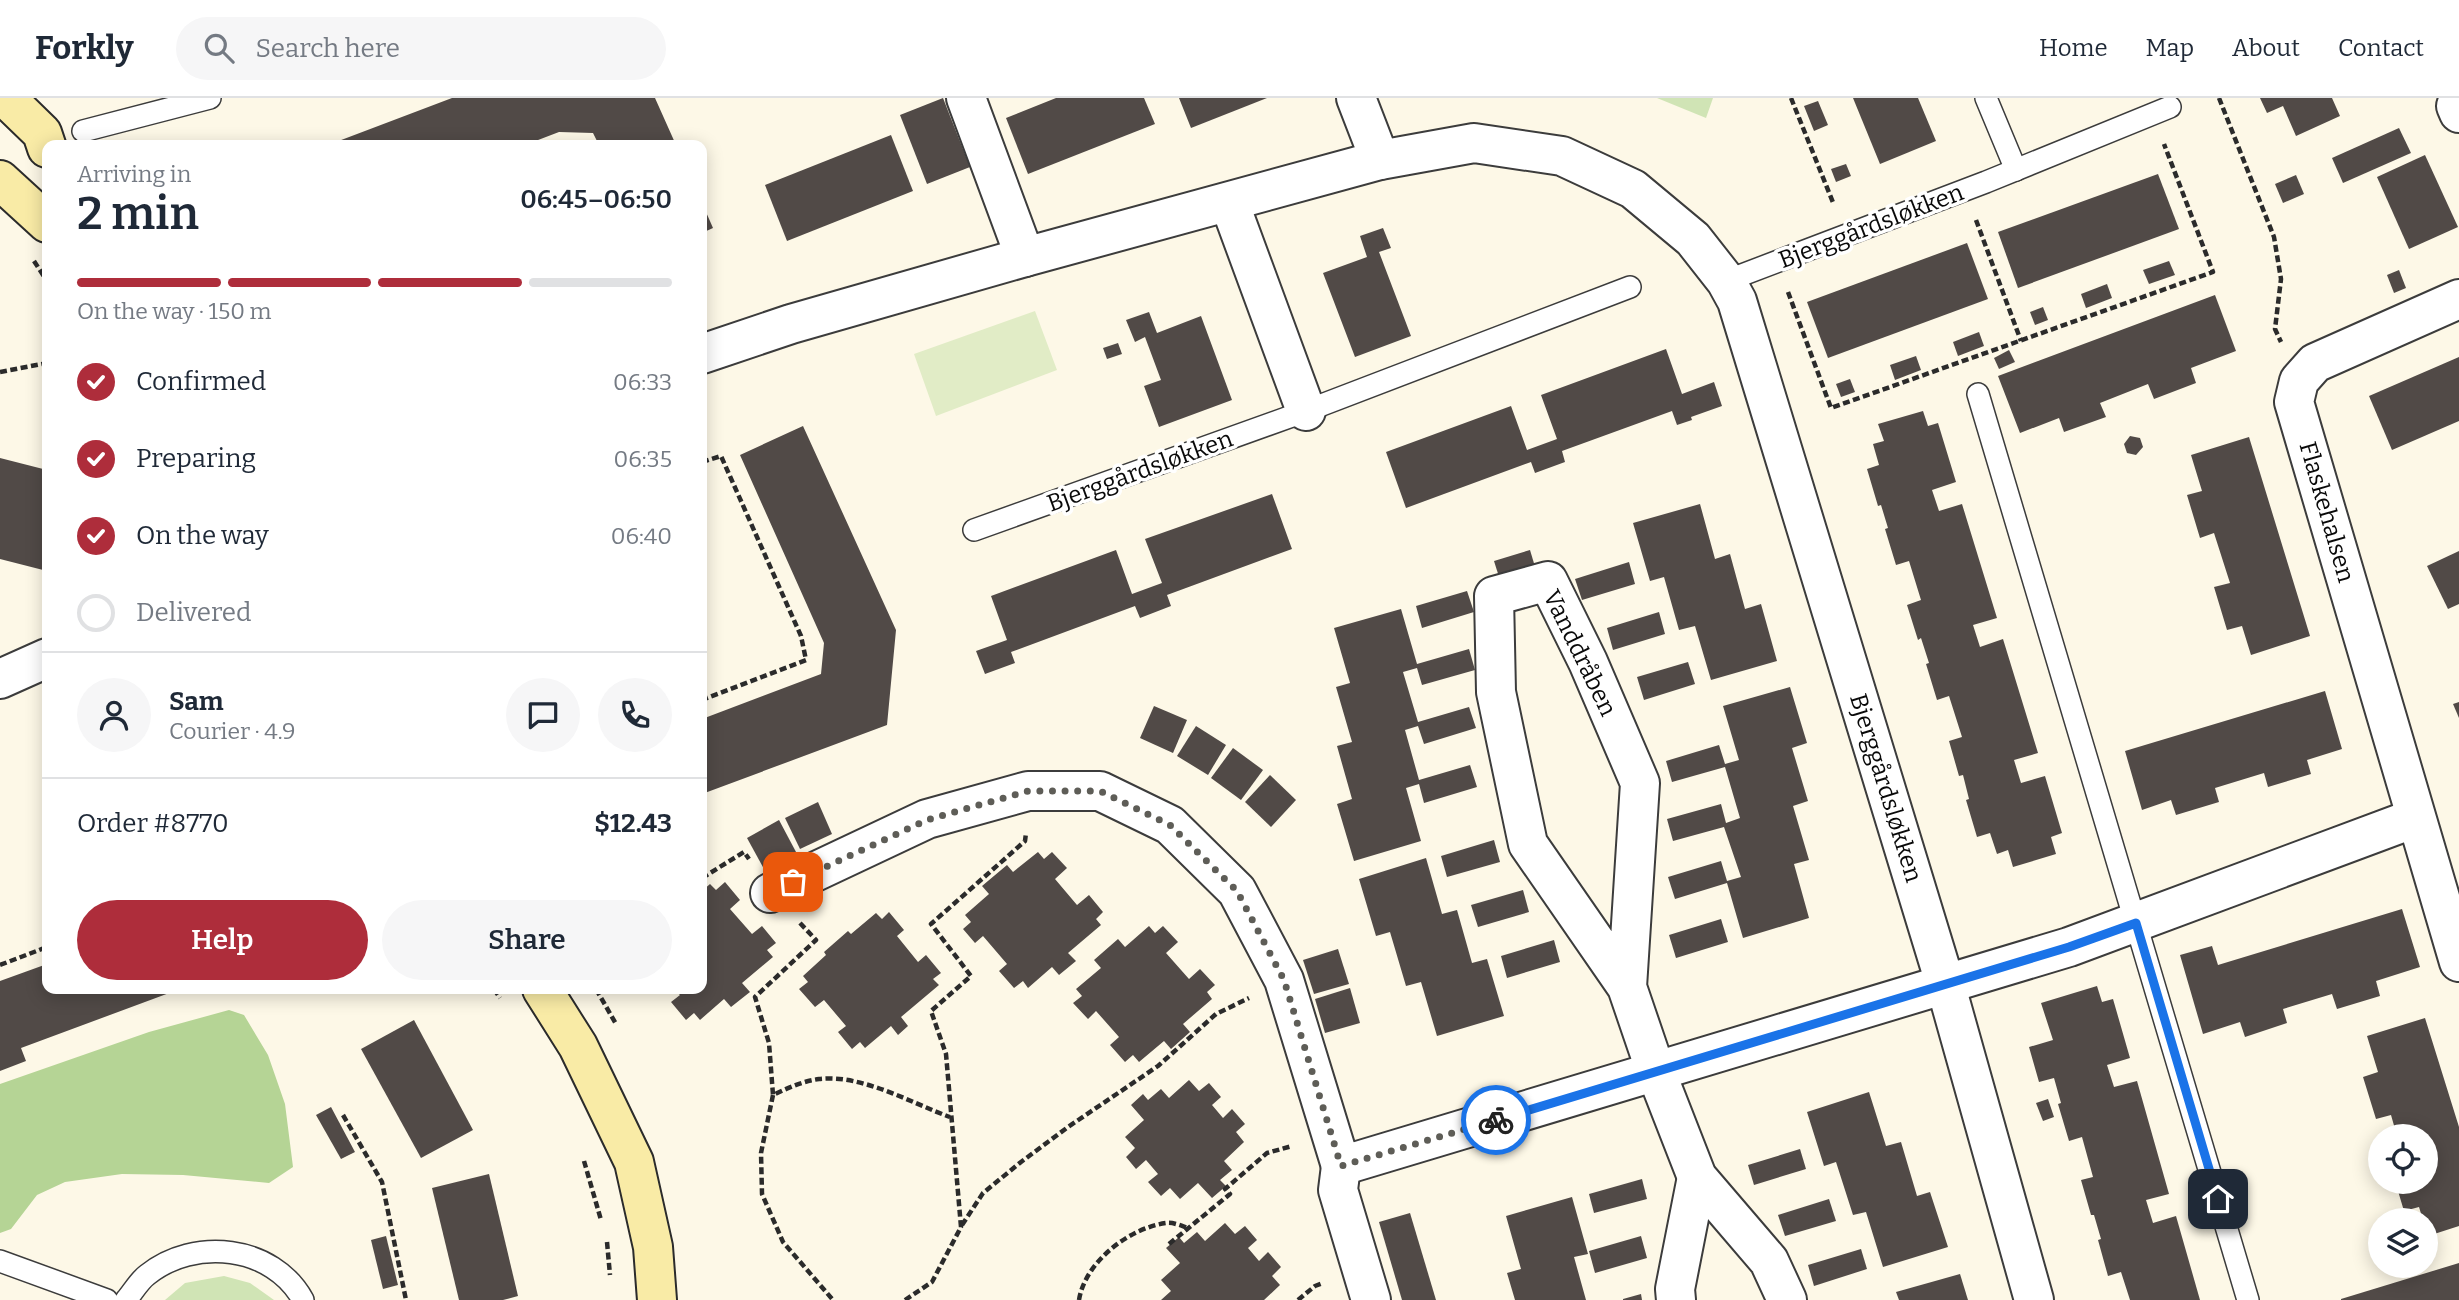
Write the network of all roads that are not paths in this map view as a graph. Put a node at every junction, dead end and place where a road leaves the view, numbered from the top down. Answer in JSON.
{"nodes":[{"id":1,"x":6,"y":98,"type":"edge"},
{"id":2,"x":210,"y":98,"type":"edge"},
{"id":3,"x":966,"y":98,"type":"edge"},
{"id":4,"x":1356,"y":98,"type":"edge"},
{"id":5,"x":1986,"y":98,"type":"edge"},
{"id":6,"x":2161,"y":111,"type":"road end"},
{"id":7,"x":83,"y":131,"type":"dead end"},
{"id":8,"x":44,"y":140,"type":"edge"},
{"id":9,"x":1380,"y":160,"type":"junction"},
{"id":10,"x":2016,"y":170,"type":"junction"},
{"id":11,"x":0,"y":180,"type":"edge"},
{"id":12,"x":1229,"y":202,"type":"junction"},
{"id":13,"x":42,"y":218,"type":"edge"},
{"id":14,"x":1025,"y":257,"type":"junction"},
{"id":15,"x":1726,"y":281,"type":"junction"},
{"id":16,"x":1630,"y":287,"type":"dead end"},
{"id":17,"x":2459,"y":299,"type":"edge"},
{"id":18,"x":707,"y":352,"type":"edge"},
{"id":19,"x":1978,"y":394,"type":"dead end"},
{"id":20,"x":1306,"y":411,"type":"junction"},
{"id":21,"x":974,"y":530,"type":"dead end"},
{"id":22,"x":42,"y":660,"type":"edge"},
{"id":23,"x":0,"y":679,"type":"edge"},
{"id":24,"x":2415,"y":818,"type":"junction"},
{"id":25,"x":770,"y":893,"type":"road end"},
{"id":26,"x":2136,"y":923,"type":"junction"},
{"id":27,"x":2459,"y":962,"type":"edge"},
{"id":28,"x":1945,"y":983,"type":"junction"},
{"id":29,"x":1627,"y":987,"type":"junction"},
{"id":30,"x":545,"y":994,"type":"edge"},
{"id":31,"x":1656,"y":1072,"type":"junction"},
{"id":32,"x":1336,"y":1150,"type":"junction"},
{"id":33,"x":1698,"y":1177,"type":"junction"},
{"id":34,"x":0,"y":1261,"type":"edge"},
{"id":35,"x":107,"y":1300,"type":"edge"},
{"id":36,"x":127,"y":1300,"type":"edge"},
{"id":37,"x":303,"y":1300,"type":"edge"},
{"id":38,"x":657,"y":1300,"type":"edge"},
{"id":39,"x":1371,"y":1300,"type":"edge"},
{"id":40,"x":1676,"y":1300,"type":"edge"},
{"id":41,"x":1787,"y":1300,"type":"edge"},
{"id":42,"x":2034,"y":1300,"type":"edge"},
{"id":43,"x":2248,"y":1300,"type":"edge"}],
"edges":[{"from":1,"to":8,"type":"street"},
{"from":2,"to":7,"type":"lane"},
{"from":3,"to":14,"type":"street"},
{"from":4,"to":9,"type":"street"},
{"from":5,"to":10,"type":"lane"},
{"from":6,"to":10,"type":"lane","name":"Bjerggårdsløkken"},
{"from":9,"to":12,"type":"street","name":"Bjerggårdsløkken"},
{"from":9,"to":15,"type":"street","name":"Bjerggårdsløkken"},
{"from":10,"to":15,"type":"lane","name":"Bjerggårdsløkken"},
{"from":11,"to":13,"type":"street"},
{"from":12,"to":14,"type":"street","name":"Bjerggårdsløkken"},
{"from":12,"to":20,"type":"street"},
{"from":14,"to":18,"type":"street","name":"Bjerggårdsløkken"},
{"from":15,"to":28,"type":"street","name":"Bjerggårdsløkken"},
{"from":16,"to":20,"type":"lane","name":"Bjerggårdsløkken"},
{"from":17,"to":24,"type":"street","name":"Flaskehalsen"},
{"from":19,"to":26,"type":"lane"},
{"from":20,"to":21,"type":"lane","name":"Bjerggårdsløkken"},
{"from":22,"to":23,"type":"street"},
{"from":24,"to":26,"type":"street"},
{"from":24,"to":27,"type":"street","name":"Flaskehalsen"},
{"from":25,"to":32,"type":"street"},
{"from":26,"to":28,"type":"street"},
{"from":26,"to":43,"type":"lane"},
{"from":28,"to":31,"type":"street"},
{"from":28,"to":42,"type":"street","name":"Bjerggårdsløkken"},
{"from":29,"to":29,"type":"street","name":"Vanddråben"},
{"from":29,"to":31,"type":"street","name":"Vanddråben"},
{"from":30,"to":38,"type":"street"},
{"from":31,"to":32,"type":"street"},
{"from":31,"to":33,"type":"street","name":"Vanddråben"},
{"from":32,"to":39,"type":"street"},
{"from":33,"to":40,"type":"street"},
{"from":33,"to":41,"type":"street","name":"Vanddråben"},
{"from":34,"to":35,"type":"lane"},
{"from":36,"to":37,"type":"lane"}]}
